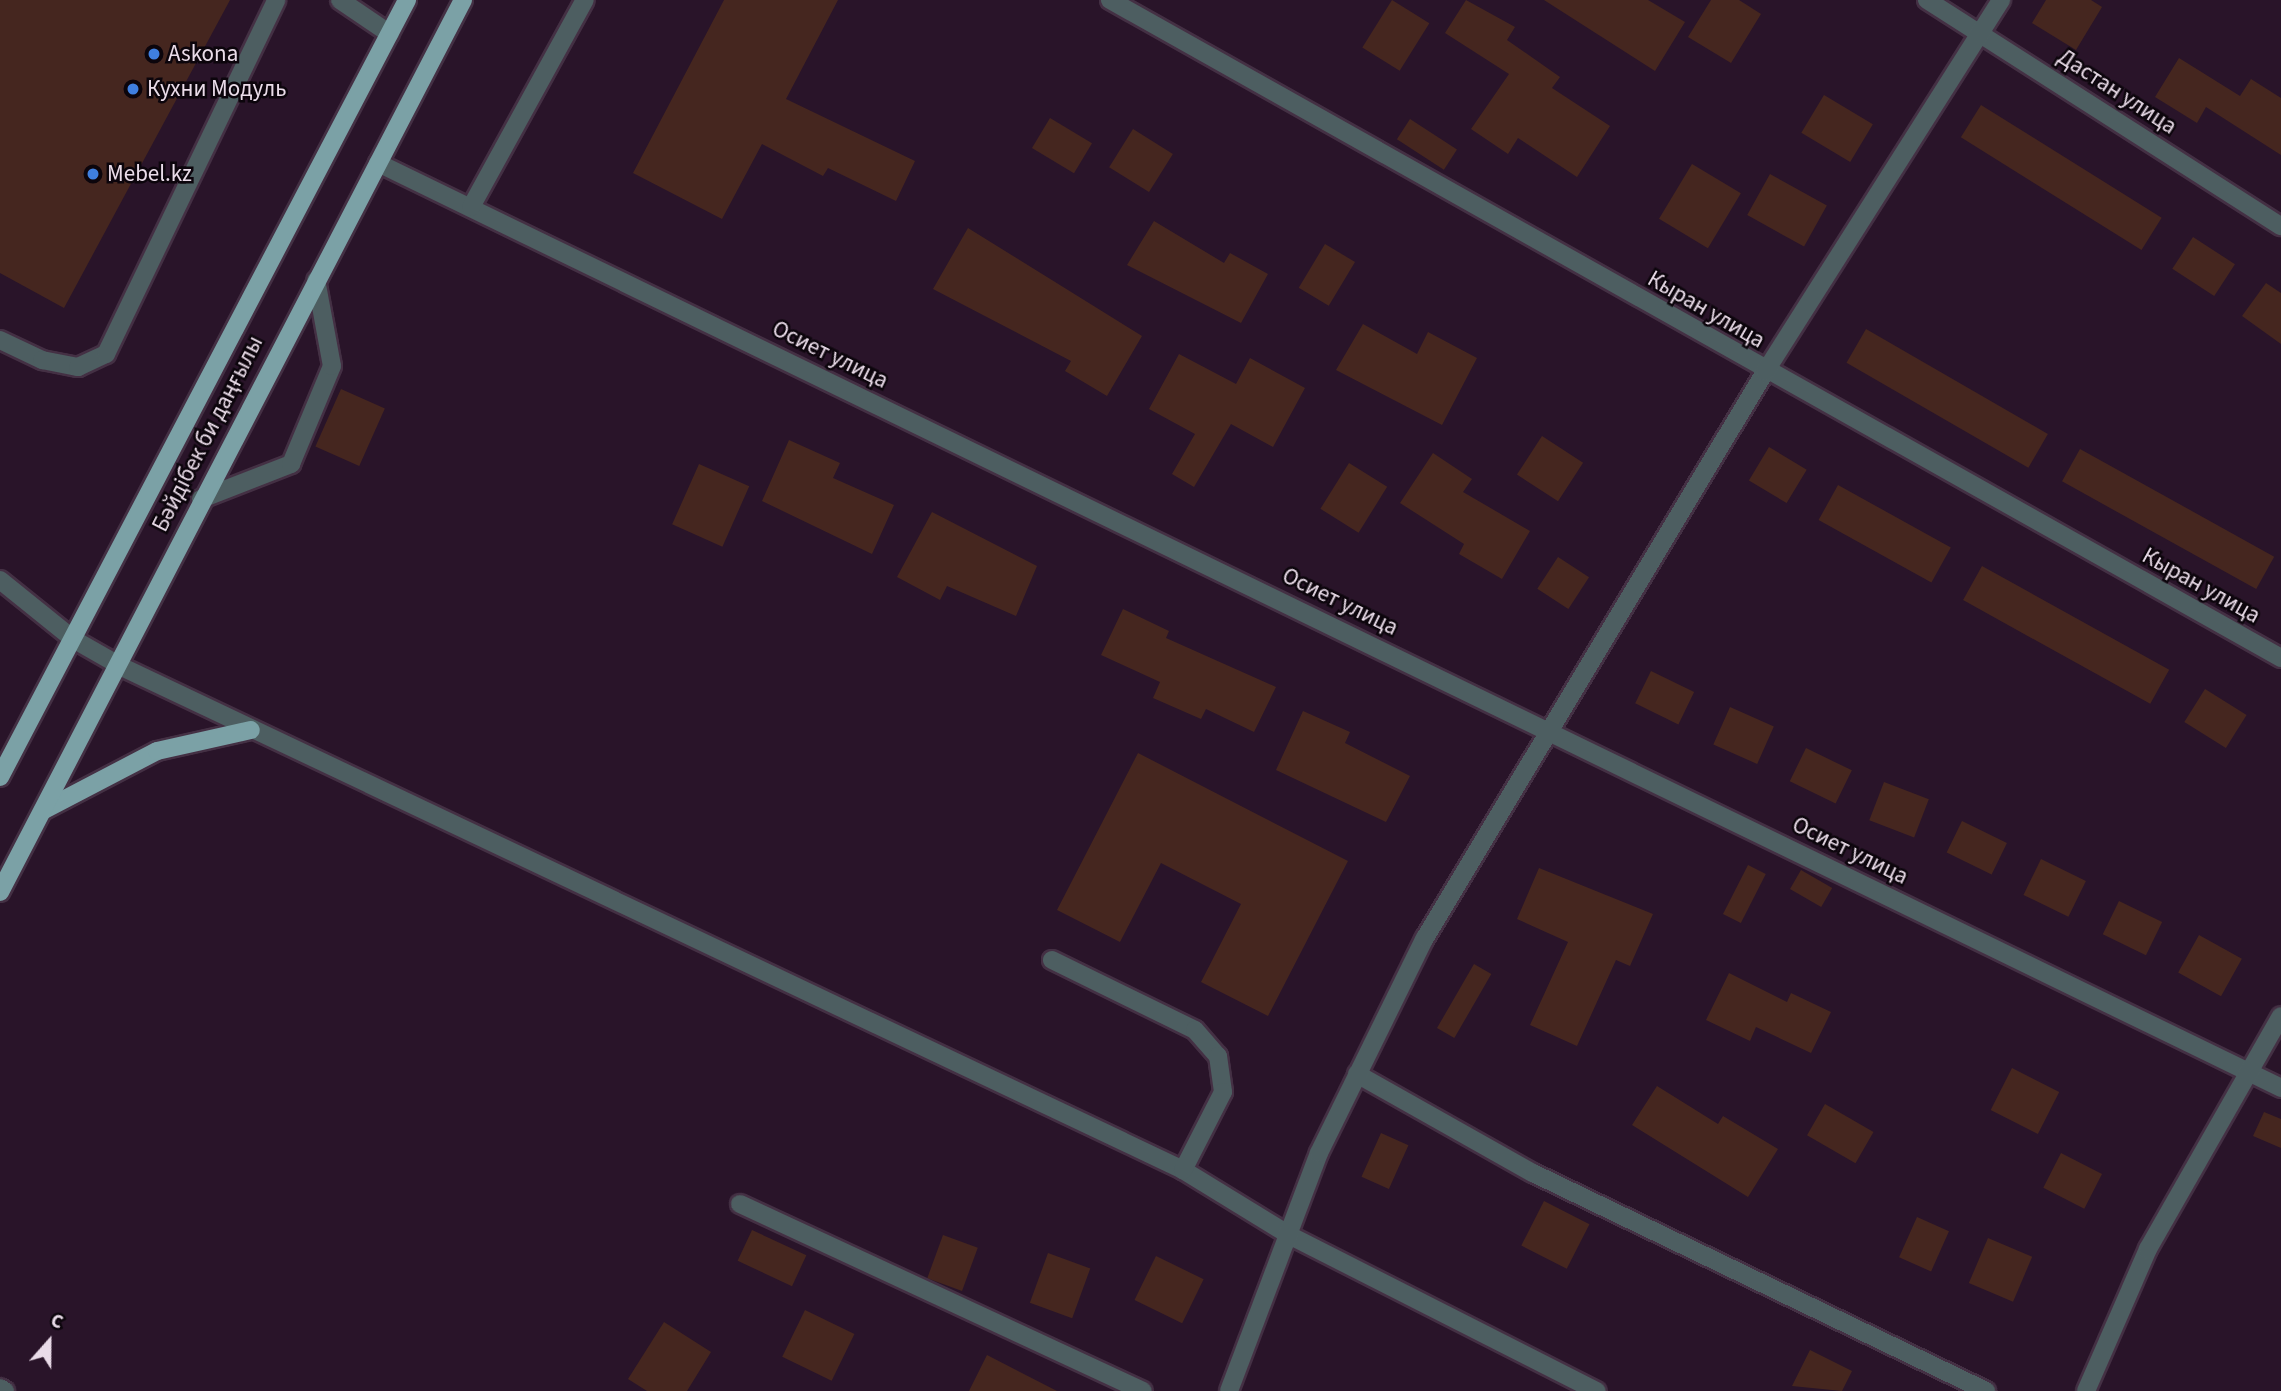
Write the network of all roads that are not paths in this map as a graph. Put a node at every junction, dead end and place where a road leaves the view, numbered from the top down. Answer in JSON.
{"nodes":[{"id":1,"x":276,"y":0,"type":"edge"},
{"id":2,"x":340,"y":0,"type":"edge"},
{"id":3,"x":407,"y":0,"type":"edge"},
{"id":4,"x":463,"y":0,"type":"edge"},
{"id":5,"x":585,"y":0,"type":"edge"},
{"id":6,"x":1110,"y":0,"type":"edge"},
{"id":7,"x":1927,"y":0,"type":"edge"},
{"id":8,"x":2001,"y":0,"type":"edge"},
{"id":9,"x":390,"y":34,"type":"junction"},
{"id":10,"x":1980,"y":34,"type":"junction"},
{"id":11,"x":378,"y":163,"type":"junction"},
{"id":12,"x":471,"y":207,"type":"junction"},
{"id":13,"x":2281,"y":226,"type":"edge"},
{"id":14,"x":316,"y":280,"type":"junction"},
{"id":15,"x":0,"y":340,"type":"edge"},
{"id":16,"x":1765,"y":372,"type":"junction"},
{"id":17,"x":201,"y":499,"type":"junction"},
{"id":18,"x":0,"y":580,"type":"edge"},
{"id":19,"x":73,"y":639,"type":"junction"},
{"id":20,"x":2281,"y":658,"type":"edge"},
{"id":21,"x":122,"y":667,"type":"junction"},
{"id":22,"x":251,"y":730,"type":"junction"},
{"id":23,"x":1551,"y":732,"type":"junction"},
{"id":24,"x":0,"y":777,"type":"edge"},
{"id":25,"x":44,"y":810,"type":"junction"},
{"id":26,"x":0,"y":892,"type":"edge"},
{"id":27,"x":1052,"y":960,"type":"dead end"},
{"id":28,"x":2281,"y":1016,"type":"edge"},
{"id":29,"x":2248,"y":1073,"type":"junction"},
{"id":30,"x":1357,"y":1074,"type":"junction"},
{"id":31,"x":2281,"y":1088,"type":"edge"},
{"id":32,"x":1183,"y":1170,"type":"junction"},
{"id":33,"x":740,"y":1205,"type":"dead end"},
{"id":34,"x":1289,"y":1235,"type":"junction"},
{"id":35,"x":0,"y":1388,"type":"edge"},
{"id":36,"x":5,"y":1391,"type":"edge"},
{"id":37,"x":1143,"y":1391,"type":"edge"},
{"id":38,"x":1229,"y":1391,"type":"edge"},
{"id":39,"x":1597,"y":1391,"type":"edge"},
{"id":40,"x":1986,"y":1391,"type":"edge"},
{"id":41,"x":2086,"y":1391,"type":"edge"}],
"edges":[{"from":1,"to":15,"type":"street"},
{"from":2,"to":9,"type":"street"},
{"from":3,"to":9,"type":"main road","name":"Бәйдібек би даңғылы"},
{"from":4,"to":11,"type":"main road","name":"Бәйдібек би даңғылы"},
{"from":5,"to":12,"type":"street"},
{"from":6,"to":16,"type":"street","name":"Кыран улица"},
{"from":7,"to":10,"type":"street","name":"Дастан улица"},
{"from":8,"to":10,"type":"street"},
{"from":9,"to":19,"type":"main road","name":"Бәйдібек би даңғылы"},
{"from":10,"to":13,"type":"street","name":"Дастан улица"},
{"from":10,"to":16,"type":"street"},
{"from":11,"to":12,"type":"street","name":"Осиет улица"},
{"from":11,"to":14,"type":"main road","name":"Бәйдібек би даңғылы"},
{"from":12,"to":23,"type":"street","name":"Осиет улица"},
{"from":14,"to":17,"type":"main road","name":"Бәйдібек би даңғылы"},
{"from":14,"to":17,"type":"street"},
{"from":16,"to":20,"type":"street","name":"Кыран улица"},
{"from":16,"to":23,"type":"street"},
{"from":17,"to":21,"type":"main road","name":"Бәйдібек би даңғылы"},
{"from":18,"to":19,"type":"street"},
{"from":19,"to":21,"type":"street"},
{"from":19,"to":24,"type":"main road","name":"Бәйдібек би даңғылы"},
{"from":21,"to":22,"type":"street"},
{"from":21,"to":25,"type":"main road","name":"Бәйдібек би даңғылы"},
{"from":22,"to":25,"type":"main road"},
{"from":22,"to":32,"type":"street"},
{"from":23,"to":29,"type":"street","name":"Осиет улица"},
{"from":23,"to":30,"type":"street"},
{"from":25,"to":26,"type":"main road","name":"Бәйдібек би даңғылы"},
{"from":27,"to":32,"type":"street"},
{"from":28,"to":29,"type":"street"},
{"from":29,"to":31,"type":"street","name":"Осиет улица"},
{"from":29,"to":41,"type":"street"},
{"from":30,"to":34,"type":"street"},
{"from":30,"to":40,"type":"street"},
{"from":32,"to":34,"type":"street"},
{"from":33,"to":37,"type":"street"},
{"from":34,"to":38,"type":"street"},
{"from":34,"to":39,"type":"street"},
{"from":35,"to":36,"type":"street"}]}
